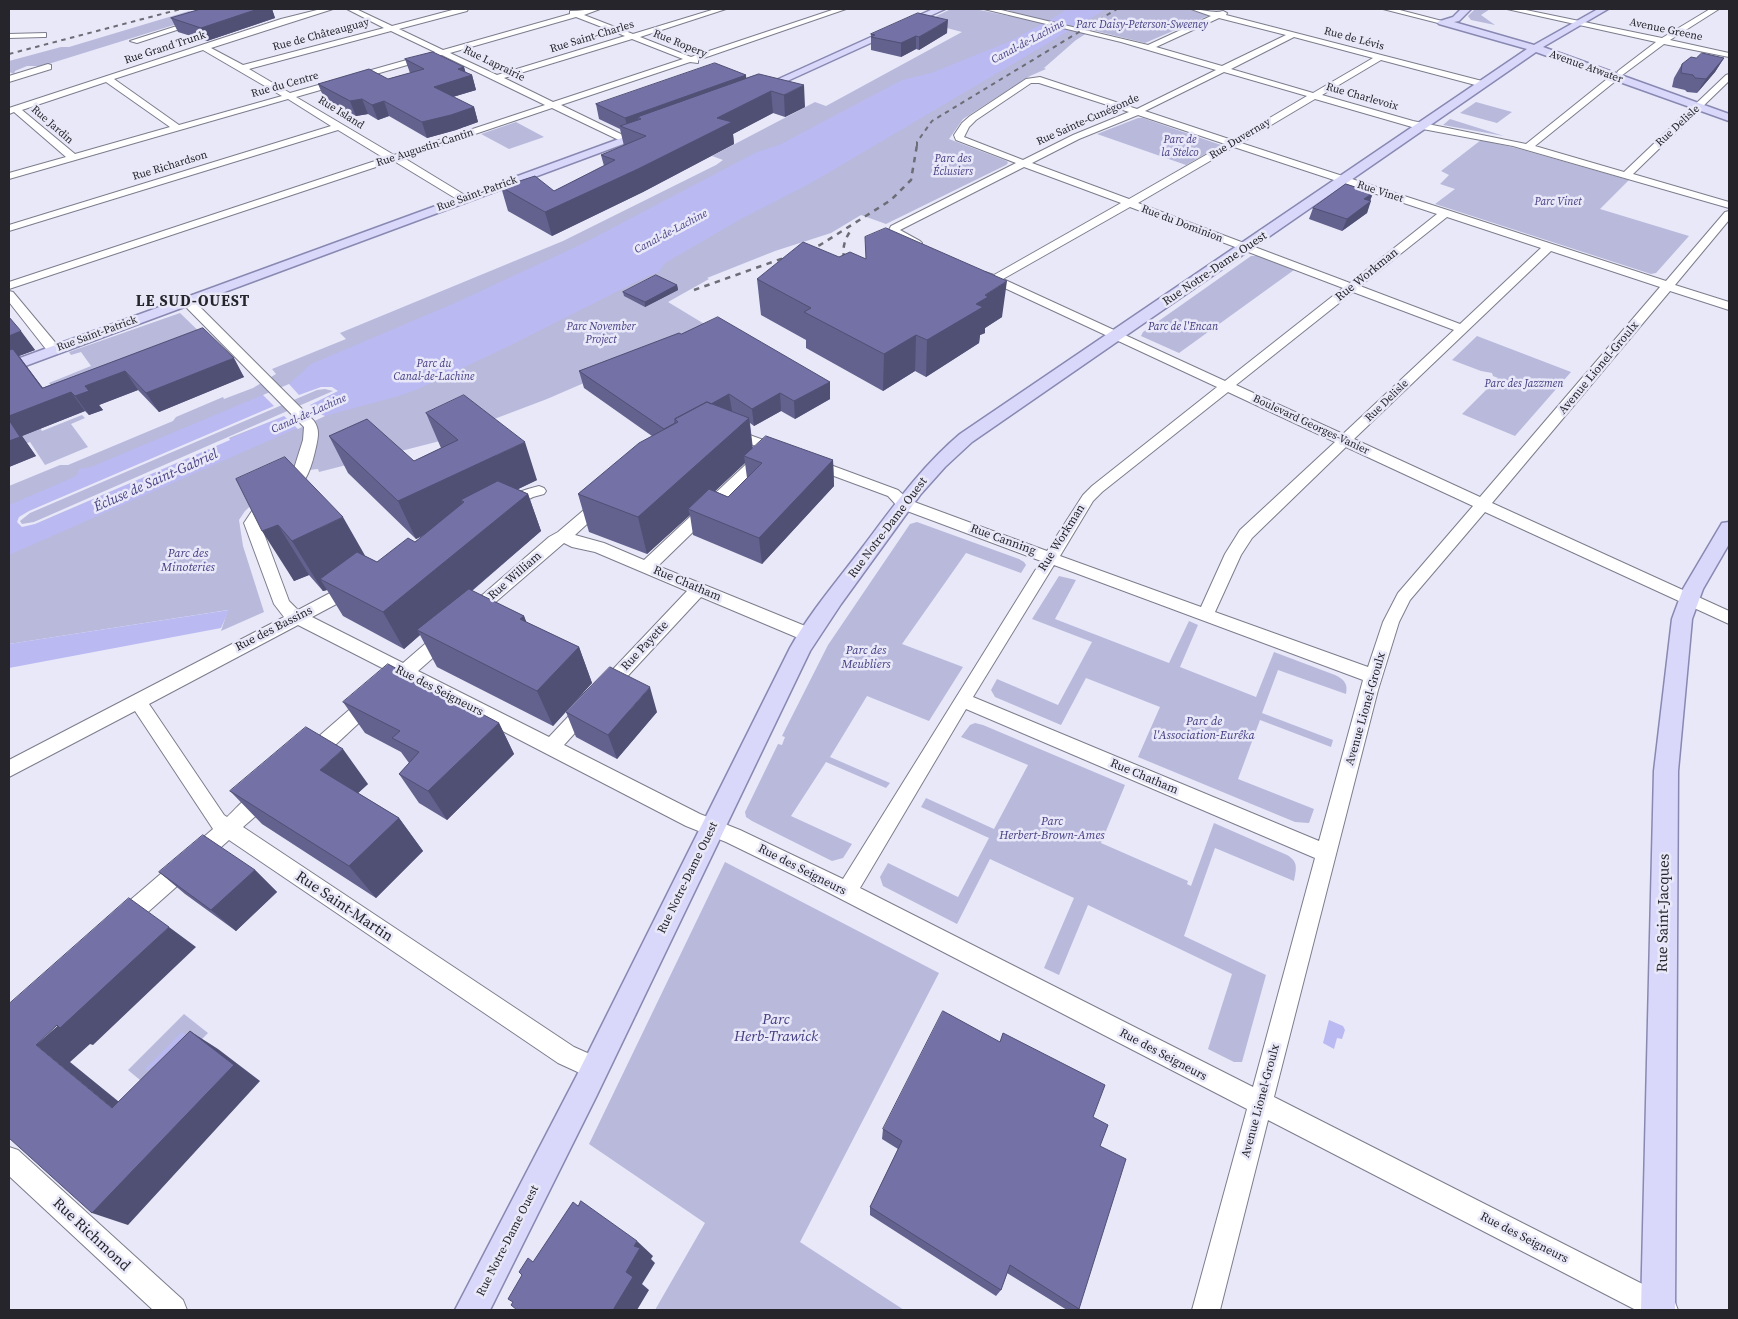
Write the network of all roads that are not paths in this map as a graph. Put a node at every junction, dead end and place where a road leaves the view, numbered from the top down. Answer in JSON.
{"nodes":[{"id":1,"x":9,"y":9,"type":"edge"},
{"id":2,"x":14,"y":9,"type":"edge"},
{"id":3,"x":237,"y":9,"type":"edge"},
{"id":4,"x":282,"y":9,"type":"edge"},
{"id":5,"x":329,"y":9,"type":"edge"},
{"id":6,"x":351,"y":9,"type":"edge"},
{"id":7,"x":464,"y":9,"type":"edge"},
{"id":8,"x":562,"y":9,"type":"edge"},
{"id":9,"x":596,"y":9,"type":"edge"},
{"id":10,"x":722,"y":9,"type":"edge"},
{"id":11,"x":842,"y":9,"type":"edge"},
{"id":12,"x":940,"y":9,"type":"edge"},
{"id":13,"x":988,"y":9,"type":"edge"},
{"id":14,"x":1195,"y":9,"type":"edge"},
{"id":15,"x":1234,"y":9,"type":"edge"},
{"id":16,"x":1387,"y":9,"type":"edge"},
{"id":17,"x":1466,"y":9,"type":"edge"},
{"id":18,"x":1511,"y":9,"type":"edge"},
{"id":19,"x":1604,"y":9,"type":"edge"},
{"id":20,"x":1716,"y":9,"type":"edge"},
{"id":21,"x":576,"y":14,"type":"junction"},
{"id":22,"x":1454,"y":14,"type":"junction"},
{"id":23,"x":1220,"y":15,"type":"junction"},
{"id":24,"x":293,"y":18,"type":"junction"},
{"id":25,"x":1442,"y":22,"type":"junction"},
{"id":26,"x":1578,"y":24,"type":"junction"},
{"id":27,"x":392,"y":28,"type":"junction"},
{"id":28,"x":1499,"y":33,"type":"junction"},
{"id":29,"x":1294,"y":34,"type":"junction"},
{"id":30,"x":43,"y":35,"type":"dead end"},
{"id":31,"x":9,"y":36,"type":"edge"},
{"id":32,"x":632,"y":37,"type":"junction"},
{"id":33,"x":134,"y":41,"type":"dead end"},
{"id":34,"x":1663,"y":41,"type":"junction"},
{"id":35,"x":1538,"y":46,"type":"junction"},
{"id":36,"x":204,"y":47,"type":"junction"},
{"id":37,"x":1148,"y":47,"type":"junction"},
{"id":38,"x":444,"y":52,"type":"junction"},
{"id":39,"x":1729,"y":55,"type":"edge"},
{"id":40,"x":1380,"y":57,"type":"junction"},
{"id":41,"x":690,"y":60,"type":"junction"},
{"id":42,"x":705,"y":66,"type":"edge"},
{"id":43,"x":48,"y":67,"type":"dead end"},
{"id":44,"x":242,"y":68,"type":"junction"},
{"id":45,"x":1224,"y":69,"type":"junction"},
{"id":46,"x":1618,"y":75,"type":"junction"},
{"id":47,"x":1729,"y":77,"type":"edge"},
{"id":48,"x":496,"y":78,"type":"junction"},
{"id":49,"x":9,"y":79,"type":"edge"},
{"id":50,"x":108,"y":79,"type":"junction"},
{"id":51,"x":1483,"y":84,"type":"junction"},
{"id":52,"x":754,"y":90,"type":"edge"},
{"id":53,"x":289,"y":96,"type":"junction"},
{"id":54,"x":1314,"y":96,"type":"junction"},
{"id":55,"x":553,"y":105,"type":"junction"},
{"id":56,"x":1701,"y":105,"type":"junction"},
{"id":57,"x":12,"y":110,"type":"edge"},
{"id":58,"x":1729,"y":111,"type":"edge"},
{"id":59,"x":1138,"y":112,"type":"junction"},
{"id":60,"x":1729,"y":118,"type":"edge"},
{"id":61,"x":338,"y":127,"type":"junction"},
{"id":62,"x":1423,"y":127,"type":"junction"},
{"id":63,"x":177,"y":128,"type":"junction"},
{"id":64,"x":657,"y":128,"type":"edge"},
{"id":65,"x":959,"y":137,"type":"joint"},
{"id":66,"x":626,"y":140,"type":"junction"},
{"id":67,"x":1233,"y":143,"type":"junction"},
{"id":68,"x":1528,"y":147,"type":"junction"},
{"id":69,"x":73,"y":158,"type":"junction"},
{"id":70,"x":393,"y":158,"type":"junction"},
{"id":71,"x":1023,"y":163,"type":"junction"},
{"id":72,"x":1626,"y":175,"type":"junction"},
{"id":73,"x":9,"y":176,"type":"edge"},
{"id":74,"x":1344,"y":180,"type":"junction"},
{"id":75,"x":464,"y":199,"type":"junction"},
{"id":76,"x":1128,"y":204,"type":"junction"},
{"id":77,"x":1729,"y":205,"type":"edge"},
{"id":78,"x":1444,"y":213,"type":"junction"},
{"id":79,"x":1729,"y":214,"type":"edge"},
{"id":80,"x":9,"y":228,"type":"edge"},
{"id":81,"x":1246,"y":247,"type":"junction"},
{"id":82,"x":1549,"y":247,"type":"junction"},
{"id":83,"x":929,"y":249,"type":"edge"},
{"id":84,"x":976,"y":271,"type":"edge"},
{"id":85,"x":995,"y":279,"type":"junction"},
{"id":86,"x":9,"y":286,"type":"edge"},
{"id":87,"x":1668,"y":286,"type":"junction"},
{"id":88,"x":1352,"y":287,"type":"junction"},
{"id":89,"x":9,"y":295,"type":"edge"},
{"id":90,"x":187,"y":302,"type":"junction"},
{"id":91,"x":1729,"y":306,"type":"edge"},
{"id":92,"x":1462,"y":329,"type":"junction"},
{"id":93,"x":1116,"y":335,"type":"junction"},
{"id":94,"x":54,"y":350,"type":"junction"},
{"id":95,"x":9,"y":367,"type":"edge"},
{"id":96,"x":1226,"y":386,"type":"junction"},
{"id":97,"x":718,"y":431,"type":"edge"},
{"id":98,"x":1346,"y":441,"type":"junction"},
{"id":99,"x":772,"y":448,"type":"junction"},
{"id":100,"x":539,"y":491,"type":"dead end"},
{"id":101,"x":611,"y":495,"type":"edge"},
{"id":102,"x":904,"y":504,"type":"junction"},
{"id":103,"x":1483,"y":505,"type":"junction"},
{"id":104,"x":491,"y":514,"type":"edge"},
{"id":105,"x":1729,"y":528,"type":"edge"},
{"id":106,"x":564,"y":536,"type":"junction"},
{"id":107,"x":1050,"y":557,"type":"junction"},
{"id":108,"x":647,"y":567,"type":"junction"},
{"id":109,"x":364,"y":582,"type":"edge"},
{"id":110,"x":699,"y":589,"type":"junction"},
{"id":111,"x":1689,"y":600,"type":"junction"},
{"id":112,"x":1206,"y":614,"type":"junction"},
{"id":113,"x":296,"y":617,"type":"junction"},
{"id":114,"x":1729,"y":618,"type":"edge"},
{"id":115,"x":809,"y":635,"type":"junction"},
{"id":116,"x":404,"y":672,"type":"junction"},
{"id":117,"x":1373,"y":676,"type":"junction"},
{"id":118,"x":137,"y":700,"type":"junction"},
{"id":119,"x":962,"y":700,"type":"junction"},
{"id":120,"x":550,"y":748,"type":"junction"},
{"id":121,"x":298,"y":767,"type":"edge"},
{"id":122,"x":9,"y":769,"type":"edge"},
{"id":123,"x":278,"y":785,"type":"edge"},
{"id":124,"x":712,"y":828,"type":"junction"},
{"id":125,"x":227,"y":829,"type":"junction"},
{"id":126,"x":1326,"y":854,"type":"junction"},
{"id":127,"x":846,"y":892,"type":"junction"},
{"id":128,"x":104,"y":937,"type":"edge"},
{"id":129,"x":595,"y":1068,"type":"junction"},
{"id":130,"x":1260,"y":1105,"type":"junction"},
{"id":131,"x":9,"y":1159,"type":"edge"},
{"id":132,"x":1660,"y":1309,"type":"edge"},
{"id":133,"x":173,"y":1310,"type":"edge"},
{"id":134,"x":472,"y":1310,"type":"edge"},
{"id":135,"x":1206,"y":1310,"type":"edge"}],
"edges":[{"from":1,"to":2,"type":"street"},
{"from":3,"to":33,"type":"street"},
{"from":4,"to":24,"type":"street"},
{"from":5,"to":24,"type":"street","name":"Rue Grand Trunk"},
{"from":6,"to":27,"type":"street","name":"Rue Laprairie"},
{"from":7,"to":27,"type":"street","name":"Rue de Châteauguay"},
{"from":8,"to":21,"type":"street","name":"Rue Ropery"},
{"from":9,"to":21,"type":"street","name":"Rue du Centre"},
{"from":10,"to":32,"type":"street","name":"Rue Saint-Charles"},
{"from":11,"to":41,"type":"street","name":"Rue Augustin-Cantin"},
{"from":12,"to":52,"type":"main road"},
{"from":13,"to":37,"type":"street","name":"Rue Charlevoix"},
{"from":14,"to":23,"type":"street","name":"Rue de Lévis"},
{"from":15,"to":23,"type":"street"},
{"from":16,"to":25,"type":"street","name":"Avenue Atwater"},
{"from":17,"to":22,"type":"main road"},
{"from":18,"to":26,"type":"street","name":"Avenue Greene"},
{"from":19,"to":26,"type":"main road","name":"Rue Notre-Dame Ouest"},
{"from":20,"to":34,"type":"street"},
{"from":21,"to":32,"type":"street","name":"Rue Ropery"},
{"from":21,"to":38,"type":"street","name":"Rue du Centre"},
{"from":22,"to":25,"type":"main road"},
{"from":22,"to":28,"type":"main road","name":"Avenue Atwater"},
{"from":23,"to":29,"type":"street","name":"Rue de Lévis"},
{"from":23,"to":37,"type":"street"},
{"from":24,"to":36,"type":"street","name":"Rue Grand Trunk"},
{"from":25,"to":28,"type":"main road","name":"Avenue Atwater"},
{"from":25,"to":35,"type":"main road","name":"Avenue Atwater"},
{"from":26,"to":34,"type":"street","name":"Avenue Greene"},
{"from":26,"to":35,"type":"main road","name":"Rue Notre-Dame Ouest"},
{"from":27,"to":38,"type":"street","name":"Rue Laprairie"},
{"from":27,"to":44,"type":"street","name":"Rue de Châteauguay"},
{"from":28,"to":35,"type":"main road","name":"Avenue Atwater"},
{"from":29,"to":40,"type":"street","name":"Rue de Lévis"},
{"from":29,"to":45,"type":"street","name":"Rue Sainte-Cunégonde"},
{"from":30,"to":31,"type":"street"},
{"from":32,"to":41,"type":"street","name":"Rue Ropery"},
{"from":32,"to":48,"type":"street","name":"Rue Saint-Charles"},
{"from":34,"to":39,"type":"street","name":"Avenue Greene"},
{"from":34,"to":46,"type":"street"},
{"from":35,"to":46,"type":"main road","name":"Avenue Atwater"},
{"from":35,"to":51,"type":"main road","name":"Rue Notre-Dame Ouest"},
{"from":36,"to":44,"type":"street","name":"Rue Island"},
{"from":36,"to":50,"type":"street","name":"Rue Grand Trunk"},
{"from":37,"to":45,"type":"street","name":"Rue Charlevoix"},
{"from":38,"to":48,"type":"street","name":"Rue Laprairie"},
{"from":38,"to":53,"type":"street","name":"Rue du Centre"},
{"from":40,"to":51,"type":"street","name":"Rue de Lévis"},
{"from":40,"to":54,"type":"street","name":"Rue Duvernay"},
{"from":41,"to":42,"type":"street","name":"Rue Ropery"},
{"from":41,"to":55,"type":"street","name":"Rue Augustin-Cantin"},
{"from":43,"to":49,"type":"street"},
{"from":44,"to":53,"type":"street","name":"Rue Island"},
{"from":45,"to":54,"type":"street","name":"Rue Charlevoix"},
{"from":45,"to":59,"type":"street","name":"Rue Sainte-Cunégonde"},
{"from":46,"to":56,"type":"main road","name":"Avenue Atwater"},
{"from":46,"to":68,"type":"street"},
{"from":47,"to":56,"type":"street","name":"Rue Delisle"},
{"from":48,"to":55,"type":"street","name":"Rue Laprairie"},
{"from":50,"to":57,"type":"street","name":"Rue Grand Trunk"},
{"from":50,"to":63,"type":"street"},
{"from":51,"to":62,"type":"main road","name":"Rue Notre-Dame Ouest"},
{"from":53,"to":61,"type":"street","name":"Rue Island"},
{"from":53,"to":63,"type":"street","name":"Rue du Centre"},
{"from":54,"to":62,"type":"street","name":"Rue Charlevoix"},
{"from":54,"to":67,"type":"street","name":"Rue Duvernay"},
{"from":55,"to":66,"type":"street","name":"Rue Laprairie"},
{"from":55,"to":70,"type":"street","name":"Rue Augustin-Cantin"},
{"from":56,"to":58,"type":"main road","name":"Avenue Atwater"},
{"from":56,"to":60,"type":"main road","name":"Avenue Atwater"},
{"from":56,"to":72,"type":"street","name":"Rue Delisle"},
{"from":57,"to":69,"type":"street","name":"Rue Jardin"},
{"from":59,"to":65,"type":"street","name":"Rue Vinet"},
{"from":59,"to":67,"type":"street","name":"Rue Vinet"},
{"from":59,"to":71,"type":"street","name":"Rue Sainte-Cunégonde"},
{"from":61,"to":70,"type":"street","name":"Rue Island"},
{"from":61,"to":80,"type":"street","name":"Rue Richardson"},
{"from":62,"to":68,"type":"street","name":"Rue Charlevoix"},
{"from":62,"to":74,"type":"main road","name":"Rue Notre-Dame Ouest"},
{"from":63,"to":69,"type":"street","name":"Rue du Centre"},
{"from":64,"to":66,"type":"main road","name":"Rue Saint-Patrick"},
{"from":65,"to":71,"type":"street","name":"Rue du Dominion"},
{"from":66,"to":75,"type":"main road","name":"Rue Saint-Patrick"},
{"from":67,"to":74,"type":"street","name":"Rue Vinet"},
{"from":67,"to":76,"type":"street","name":"Rue Duvernay"},
{"from":68,"to":72,"type":"street","name":"Rue Charlevoix"},
{"from":69,"to":73,"type":"street","name":"Rue du Centre"},
{"from":70,"to":75,"type":"street","name":"Rue Island"},
{"from":70,"to":86,"type":"street","name":"Rue Augustin-Cantin"},
{"from":71,"to":76,"type":"street","name":"Rue du Dominion"},
{"from":71,"to":83,"type":"street","name":"Rue Sainte-Cunégonde"},
{"from":72,"to":77,"type":"street","name":"Rue Charlevoix"},
{"from":74,"to":78,"type":"street","name":"Rue Vinet"},
{"from":74,"to":81,"type":"main road","name":"Rue Notre-Dame Ouest"},
{"from":75,"to":90,"type":"main road","name":"Rue Saint-Patrick"},
{"from":76,"to":81,"type":"street","name":"Rue du Dominion"},
{"from":76,"to":85,"type":"street","name":"Rue Duvernay"},
{"from":78,"to":82,"type":"street","name":"Rue Vinet"},
{"from":78,"to":88,"type":"street","name":"Rue Workman"},
{"from":79,"to":87,"type":"street","name":"Avenue Lionel-Groulx"},
{"from":81,"to":88,"type":"street","name":"Rue du Dominion"},
{"from":81,"to":93,"type":"main road","name":"Rue Notre-Dame Ouest"},
{"from":82,"to":87,"type":"street","name":"Rue Vinet"},
{"from":82,"to":92,"type":"street","name":"Rue Delisle"},
{"from":84,"to":85,"type":"street","name":"Boulevard Georges-Vanier"},
{"from":85,"to":93,"type":"street","name":"Boulevard Georges-Vanier"},
{"from":87,"to":91,"type":"street","name":"Rue Vinet"},
{"from":87,"to":103,"type":"street","name":"Avenue Lionel-Groulx"},
{"from":88,"to":92,"type":"street","name":"Rue du Dominion"},
{"from":88,"to":96,"type":"street","name":"Rue Workman"},
{"from":89,"to":94,"type":"street"},
{"from":90,"to":94,"type":"main road","name":"Rue Saint-Patrick"},
{"from":90,"to":113,"type":"street","name":"Rue des Seigneurs"},
{"from":92,"to":98,"type":"street","name":"Rue Delisle"},
{"from":93,"to":96,"type":"street","name":"Boulevard Georges-Vanier"},
{"from":93,"to":102,"type":"main road","name":"Rue Notre-Dame Ouest"},
{"from":94,"to":95,"type":"main road","name":"Rue Saint-Patrick"},
{"from":96,"to":98,"type":"street","name":"Boulevard Georges-Vanier"},
{"from":96,"to":107,"type":"street","name":"Rue Workman"},
{"from":97,"to":99,"type":"street","name":"Rue Canning"},
{"from":98,"to":103,"type":"street","name":"Boulevard Georges-Vanier"},
{"from":98,"to":112,"type":"street","name":"Rue Delisle"},
{"from":99,"to":102,"type":"street","name":"Rue Canning"},
{"from":99,"to":108,"type":"street"},
{"from":100,"to":104,"type":"street"},
{"from":101,"to":106,"type":"street","name":"Rue William"},
{"from":102,"to":107,"type":"street","name":"Rue Canning"},
{"from":102,"to":115,"type":"main road","name":"Rue Notre-Dame Ouest"},
{"from":103,"to":111,"type":"street","name":"Boulevard Georges-Vanier"},
{"from":103,"to":117,"type":"street","name":"Avenue Lionel-Groulx"},
{"from":105,"to":111,"type":"main road","name":"Rue Saint-Jacques"},
{"from":106,"to":108,"type":"street","name":"Rue Chatham"},
{"from":106,"to":116,"type":"street","name":"Rue William"},
{"from":107,"to":112,"type":"street","name":"Rue Canning"},
{"from":107,"to":119,"type":"street","name":"Rue Workman"},
{"from":108,"to":110,"type":"street","name":"Rue Chatham"},
{"from":109,"to":113,"type":"street","name":"Rue des Bassins"},
{"from":110,"to":115,"type":"street","name":"Rue Chatham"},
{"from":110,"to":120,"type":"street","name":"Rue Payette"},
{"from":111,"to":114,"type":"street","name":"Boulevard Georges-Vanier"},
{"from":111,"to":132,"type":"main road","name":"Rue Saint-Jacques"},
{"from":112,"to":117,"type":"street","name":"Rue Canning"},
{"from":113,"to":116,"type":"street","name":"Rue des Seigneurs"},
{"from":113,"to":118,"type":"street","name":"Rue des Bassins"},
{"from":115,"to":124,"type":"main road","name":"Rue Notre-Dame Ouest"},
{"from":116,"to":120,"type":"street","name":"Rue des Seigneurs"},
{"from":116,"to":121,"type":"street","name":"Rue William"},
{"from":117,"to":126,"type":"street","name":"Avenue Lionel-Groulx"},
{"from":118,"to":122,"type":"street","name":"Rue des Bassins"},
{"from":118,"to":125,"type":"street","name":"Rue Saint-Martin"},
{"from":119,"to":126,"type":"street","name":"Rue Chatham"},
{"from":119,"to":127,"type":"street","name":"Rue Workman"},
{"from":120,"to":124,"type":"street","name":"Rue des Seigneurs"},
{"from":123,"to":125,"type":"street"},
{"from":124,"to":127,"type":"street","name":"Rue des Seigneurs"},
{"from":124,"to":129,"type":"main road","name":"Rue Notre-Dame Ouest"},
{"from":125,"to":128,"type":"street"},
{"from":125,"to":129,"type":"street","name":"Rue Saint-Martin"},
{"from":126,"to":130,"type":"street","name":"Avenue Lionel-Groulx"},
{"from":127,"to":130,"type":"street","name":"Rue des Seigneurs"},
{"from":129,"to":134,"type":"main road","name":"Rue Notre-Dame Ouest"},
{"from":130,"to":132,"type":"street","name":"Rue des Seigneurs"},
{"from":130,"to":135,"type":"street","name":"Avenue Lionel-Groulx"},
{"from":131,"to":133,"type":"street","name":"Rue Richmond"}]}
